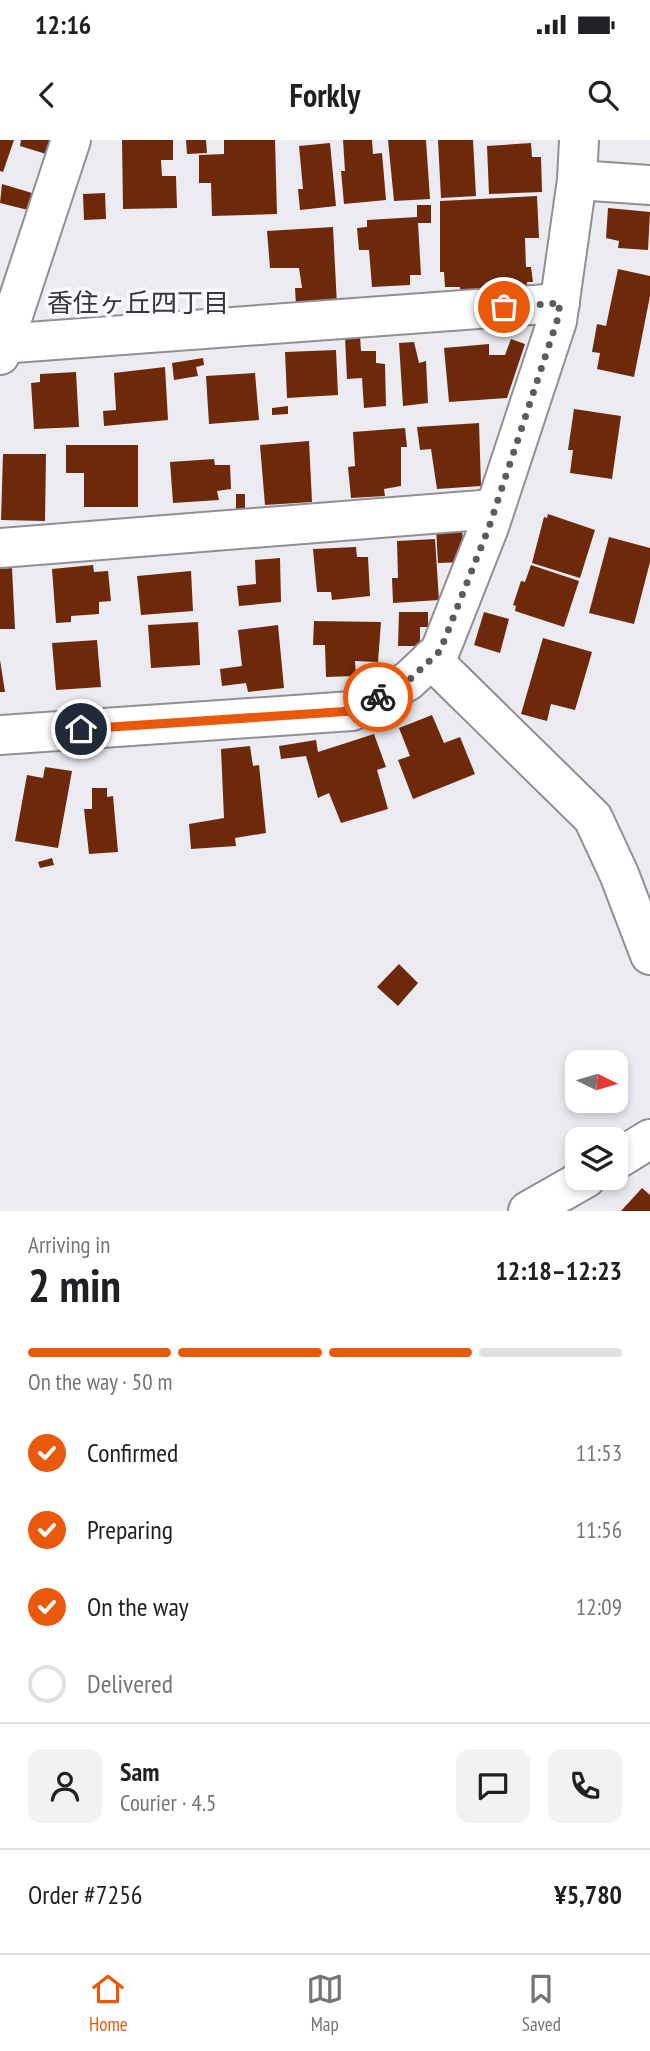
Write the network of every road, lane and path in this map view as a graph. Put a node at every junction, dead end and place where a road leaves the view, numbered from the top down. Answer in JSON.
{"nodes":[{"id":1,"x":71,"y":140,"type":"edge"},
{"id":2,"x":579,"y":140,"type":"edge"},
{"id":3,"x":577,"y":180,"type":"junction"},
{"id":4,"x":650,"y":185,"type":"edge"},
{"id":5,"x":560,"y":303,"type":"junction"},
{"id":6,"x":1,"y":348,"type":"edge"},
{"id":7,"x":495,"y":509,"type":"junction"},
{"id":8,"x":0,"y":548,"type":"edge"},
{"id":9,"x":431,"y":659,"type":"junction"},
{"id":10,"x":0,"y":735,"type":"edge"},
{"id":11,"x":650,"y":956,"type":"edge"},
{"id":12,"x":565,"y":1190,"type":"edge"},
{"id":13,"x":528,"y":1211,"type":"edge"}],
"edges":[{"from":1,"to":6,"type":"street"},
{"from":2,"to":3,"type":"street"},
{"from":3,"to":4,"type":"street"},
{"from":3,"to":5,"type":"street"},
{"from":5,"to":6,"type":"street"},
{"from":5,"to":7,"type":"street"},
{"from":7,"to":8,"type":"street"},
{"from":7,"to":9,"type":"street"},
{"from":9,"to":10,"type":"street"},
{"from":9,"to":11,"type":"street"},
{"from":12,"to":13,"type":"street"}]}
